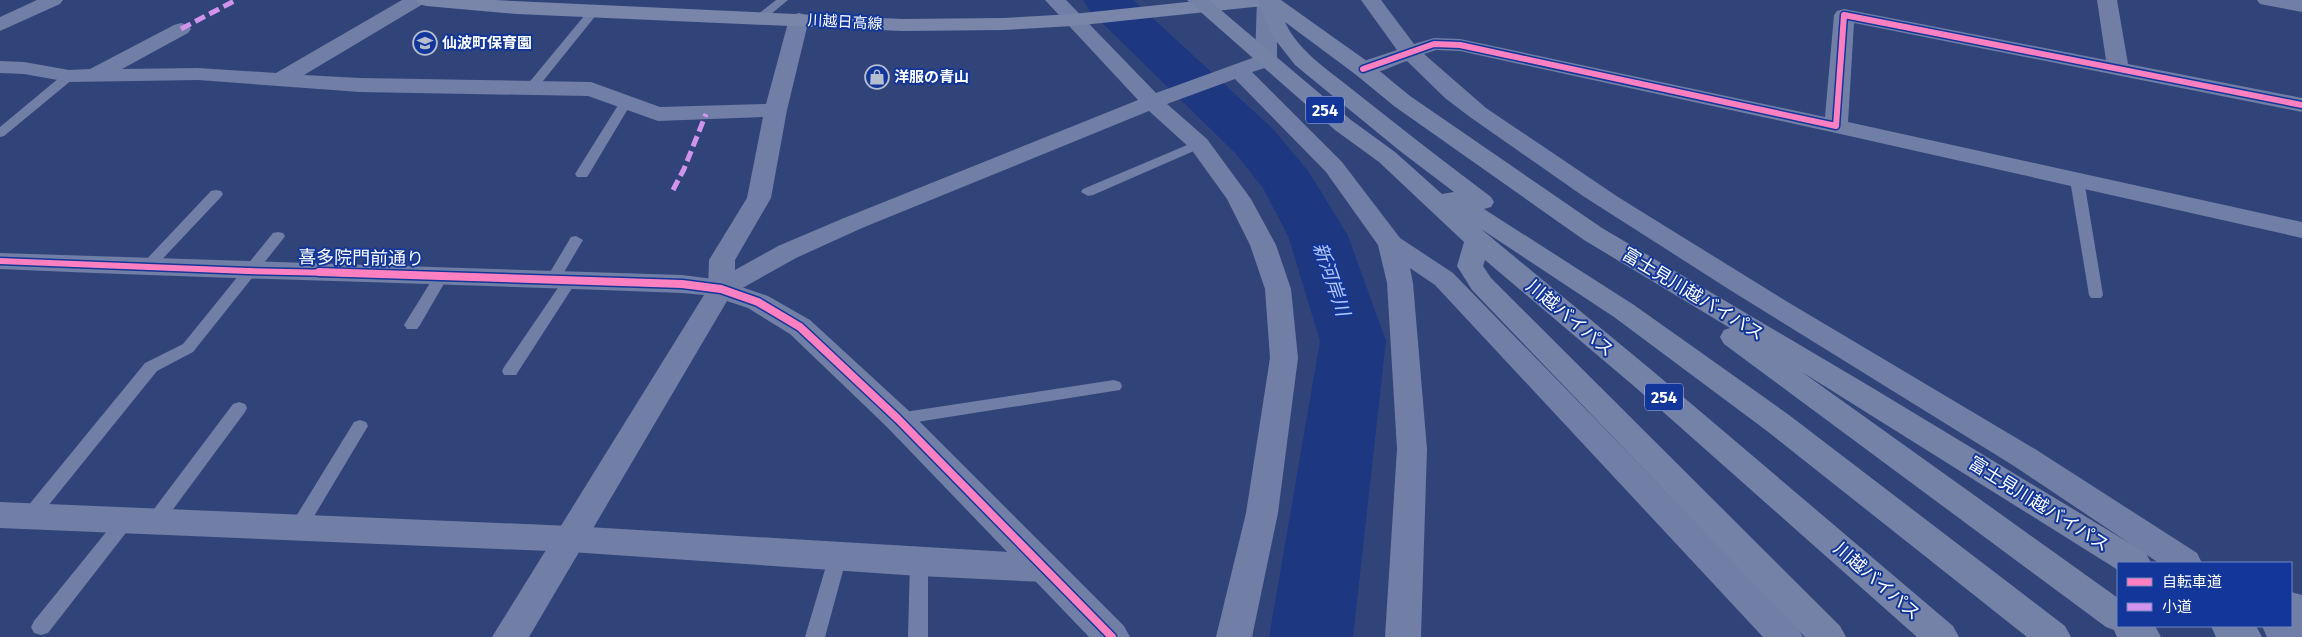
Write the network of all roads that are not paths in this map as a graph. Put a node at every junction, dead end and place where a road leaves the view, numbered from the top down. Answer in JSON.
{"nodes":[{"id":1,"x":53,"y":0,"type":"edge"},
{"id":2,"x":416,"y":0,"type":"edge"},
{"id":3,"x":426,"y":0,"type":"edge"},
{"id":4,"x":783,"y":0,"type":"edge"},
{"id":5,"x":1055,"y":0,"type":"edge"},
{"id":6,"x":1263,"y":0,"type":"edge"},
{"id":7,"x":1268,"y":0,"type":"edge"},
{"id":8,"x":1371,"y":0,"type":"edge"},
{"id":9,"x":2107,"y":0,"type":"edge"},
{"id":10,"x":2267,"y":0,"type":"edge"},
{"id":11,"x":1201,"y":3,"type":"edge"},
{"id":12,"x":2302,"y":6,"type":"edge"},
{"id":13,"x":593,"y":12,"type":"junction"},
{"id":14,"x":761,"y":17,"type":"junction"},
{"id":15,"x":799,"y":19,"type":"junction"},
{"id":16,"x":1082,"y":20,"type":"junction"},
{"id":17,"x":0,"y":25,"type":"edge"},
{"id":18,"x":181,"y":29,"type":"dead end"},
{"id":19,"x":1410,"y":52,"type":"junction"},
{"id":20,"x":1266,"y":60,"type":"junction"},
{"id":21,"x":0,"y":67,"type":"edge"},
{"id":22,"x":1362,"y":70,"type":"junction"},
{"id":23,"x":2118,"y":70,"type":"junction"},
{"id":24,"x":1231,"y":71,"type":"junction"},
{"id":25,"x":94,"y":75,"type":"junction"},
{"id":26,"x":68,"y":76,"type":"junction"},
{"id":27,"x":279,"y":80,"type":"junction"},
{"id":28,"x":531,"y":88,"type":"junction"},
{"id":29,"x":1162,"y":98,"type":"junction"},
{"id":30,"x":626,"y":102,"type":"junction"},
{"id":31,"x":2302,"y":105,"type":"edge"},
{"id":32,"x":776,"y":110,"type":"junction"},
{"id":33,"x":1836,"y":126,"type":"junction"},
{"id":34,"x":0,"y":134,"type":"edge"},
{"id":35,"x":1200,"y":144,"type":"junction"},
{"id":36,"x":1387,"y":157,"type":"junction"},
{"id":37,"x":582,"y":174,"type":"dead end"},
{"id":38,"x":2078,"y":180,"type":"junction"},
{"id":39,"x":1088,"y":192,"type":"dead end"},
{"id":40,"x":216,"y":194,"type":"dead end"},
{"id":41,"x":2302,"y":230,"type":"edge"},
{"id":42,"x":1593,"y":234,"type":"junction"},
{"id":43,"x":278,"y":236,"type":"dead end"},
{"id":44,"x":576,"y":240,"type":"dead end"},
{"id":45,"x":1477,"y":240,"type":"junction"},
{"id":46,"x":1391,"y":244,"type":"junction"},
{"id":47,"x":4,"y":265,"type":"edge"},
{"id":48,"x":147,"y":268,"type":"junction"},
{"id":49,"x":248,"y":271,"type":"junction"},
{"id":50,"x":442,"y":275,"type":"junction"},
{"id":51,"x":562,"y":279,"type":"junction"},
{"id":52,"x":721,"y":289,"type":"junction"},
{"id":53,"x":2096,"y":295,"type":"dead end"},
{"id":54,"x":1624,"y":311,"type":"junction"},
{"id":55,"x":412,"y":325,"type":"dead end"},
{"id":56,"x":510,"y":371,"type":"dead end"},
{"id":57,"x":1114,"y":386,"type":"dead end"},
{"id":58,"x":239,"y":408,"type":"dead end"},
{"id":59,"x":898,"y":419,"type":"junction"},
{"id":60,"x":360,"y":426,"type":"dead end"},
{"id":61,"x":15,"y":516,"type":"edge"},
{"id":62,"x":140,"y":521,"type":"junction"},
{"id":63,"x":298,"y":528,"type":"junction"},
{"id":64,"x":571,"y":539,"type":"junction"},
{"id":65,"x":838,"y":556,"type":"junction"},
{"id":66,"x":919,"y":562,"type":"junction"},
{"id":67,"x":2132,"y":562,"type":"edge"},
{"id":68,"x":2183,"y":562,"type":"edge"},
{"id":69,"x":1043,"y":568,"type":"junction"},
{"id":70,"x":2117,"y":616,"type":"edge"},
{"id":71,"x":41,"y":627,"type":"dead end"},
{"id":72,"x":2130,"y":627,"type":"edge"},
{"id":73,"x":2229,"y":627,"type":"edge"},
{"id":74,"x":2281,"y":627,"type":"edge"},
{"id":75,"x":510,"y":637,"type":"edge"},
{"id":76,"x":815,"y":637,"type":"edge"},
{"id":77,"x":918,"y":637,"type":"edge"},
{"id":78,"x":1112,"y":637,"type":"edge"},
{"id":79,"x":1234,"y":637,"type":"edge"},
{"id":80,"x":1403,"y":637,"type":"edge"},
{"id":81,"x":1785,"y":637,"type":"edge"},
{"id":82,"x":1828,"y":637,"type":"edge"},
{"id":83,"x":1941,"y":637,"type":"edge"},
{"id":84,"x":2053,"y":637,"type":"edge"},
{"id":85,"x":2142,"y":637,"type":"edge"},
{"id":86,"x":2244,"y":637,"type":"edge"},
{"id":87,"x":2296,"y":637,"type":"edge"}],
"edges":[{"from":1,"to":17,"type":"street"},
{"from":2,"to":27,"type":"street"},
{"from":3,"to":13,"type":"main road","name":"川越日高線"},
{"from":4,"to":14,"type":"lane"},
{"from":5,"to":16,"type":"street"},
{"from":6,"to":11,"type":"main road","name":"川越日高線"},
{"from":7,"to":20,"type":"street"},
{"from":7,"to":22,"type":"highway","name":"富士見川越バイパス"},
{"from":7,"to":54,"type":"highway"},
{"from":8,"to":19,"type":"street"},
{"from":9,"to":23,"type":"street"},
{"from":10,"to":12,"type":"street"},
{"from":11,"to":16,"type":"main road","name":"川越日高線"},
{"from":11,"to":20,"type":"highway","name":"川越バイパス","number":"254"},
{"from":13,"to":14,"type":"main road","name":"川越日高線"},
{"from":13,"to":28,"type":"lane"},
{"from":14,"to":15,"type":"main road","name":"川越日高線"},
{"from":15,"to":16,"type":"main road","name":"川越日高線"},
{"from":15,"to":32,"type":"street"},
{"from":16,"to":29,"type":"street"},
{"from":18,"to":25,"type":"street"},
{"from":19,"to":22,"type":"street"},
{"from":19,"to":33,"type":"street"},
{"from":19,"to":68,"type":"street"},
{"from":20,"to":24,"type":"street"},
{"from":20,"to":36,"type":"highway","name":"川越バイパス","number":"254"},
{"from":21,"to":26,"type":"street"},
{"from":22,"to":42,"type":"highway","name":"富士見川越バイパス"},
{"from":23,"to":31,"type":"street"},
{"from":23,"to":33,"type":"street"},
{"from":24,"to":29,"type":"street"},
{"from":24,"to":46,"type":"street"},
{"from":25,"to":26,"type":"street"},
{"from":25,"to":27,"type":"street"},
{"from":26,"to":34,"type":"lane"},
{"from":27,"to":28,"type":"street"},
{"from":28,"to":30,"type":"street"},
{"from":29,"to":35,"type":"street"},
{"from":29,"to":52,"type":"street"},
{"from":30,"to":32,"type":"street"},
{"from":30,"to":37,"type":"lane"},
{"from":32,"to":52,"type":"street"},
{"from":33,"to":38,"type":"street"},
{"from":35,"to":39,"type":"lane"},
{"from":35,"to":79,"type":"street"},
{"from":36,"to":45,"type":"highway","name":"川越バイパス","number":"254"},
{"from":36,"to":54,"type":"highway","number":"254"},
{"from":38,"to":41,"type":"street"},
{"from":38,"to":53,"type":"lane"},
{"from":40,"to":48,"type":"lane"},
{"from":42,"to":67,"type":"highway","name":"富士見川越バイパス"},
{"from":42,"to":70,"type":"highway"},
{"from":43,"to":49,"type":"lane"},
{"from":44,"to":51,"type":"lane"},
{"from":45,"to":82,"type":"highway"},
{"from":45,"to":83,"type":"highway","name":"川越バイパス","number":"254"},
{"from":46,"to":80,"type":"street"},
{"from":46,"to":81,"type":"street"},
{"from":47,"to":48,"type":"street","name":"喜多院門前通り"},
{"from":48,"to":49,"type":"street","name":"喜多院門前通り"},
{"from":49,"to":50,"type":"street","name":"喜多院門前通り"},
{"from":49,"to":61,"type":"lane"},
{"from":50,"to":51,"type":"street","name":"喜多院門前通り"},
{"from":50,"to":55,"type":"lane"},
{"from":51,"to":52,"type":"street","name":"喜多院門前通り"},
{"from":51,"to":56,"type":"lane"},
{"from":52,"to":59,"type":"street","name":"喜多院門前通り"},
{"from":52,"to":64,"type":"street"},
{"from":54,"to":84,"type":"highway","number":"254"},
{"from":57,"to":59,"type":"lane"},
{"from":58,"to":62,"type":"lane"},
{"from":59,"to":69,"type":"street","name":"喜多院門前通り"},
{"from":60,"to":63,"type":"lane"},
{"from":61,"to":62,"type":"street"},
{"from":62,"to":63,"type":"street"},
{"from":62,"to":71,"type":"lane"},
{"from":63,"to":64,"type":"street"},
{"from":64,"to":65,"type":"street"},
{"from":64,"to":75,"type":"street"},
{"from":65,"to":66,"type":"street"},
{"from":65,"to":76,"type":"lane"},
{"from":66,"to":69,"type":"street"},
{"from":66,"to":77,"type":"lane"},
{"from":69,"to":78,"type":"street","name":"喜多院門前通り"},
{"from":72,"to":85,"type":"highway"},
{"from":73,"to":86,"type":"highway"},
{"from":74,"to":87,"type":"street"}]}
